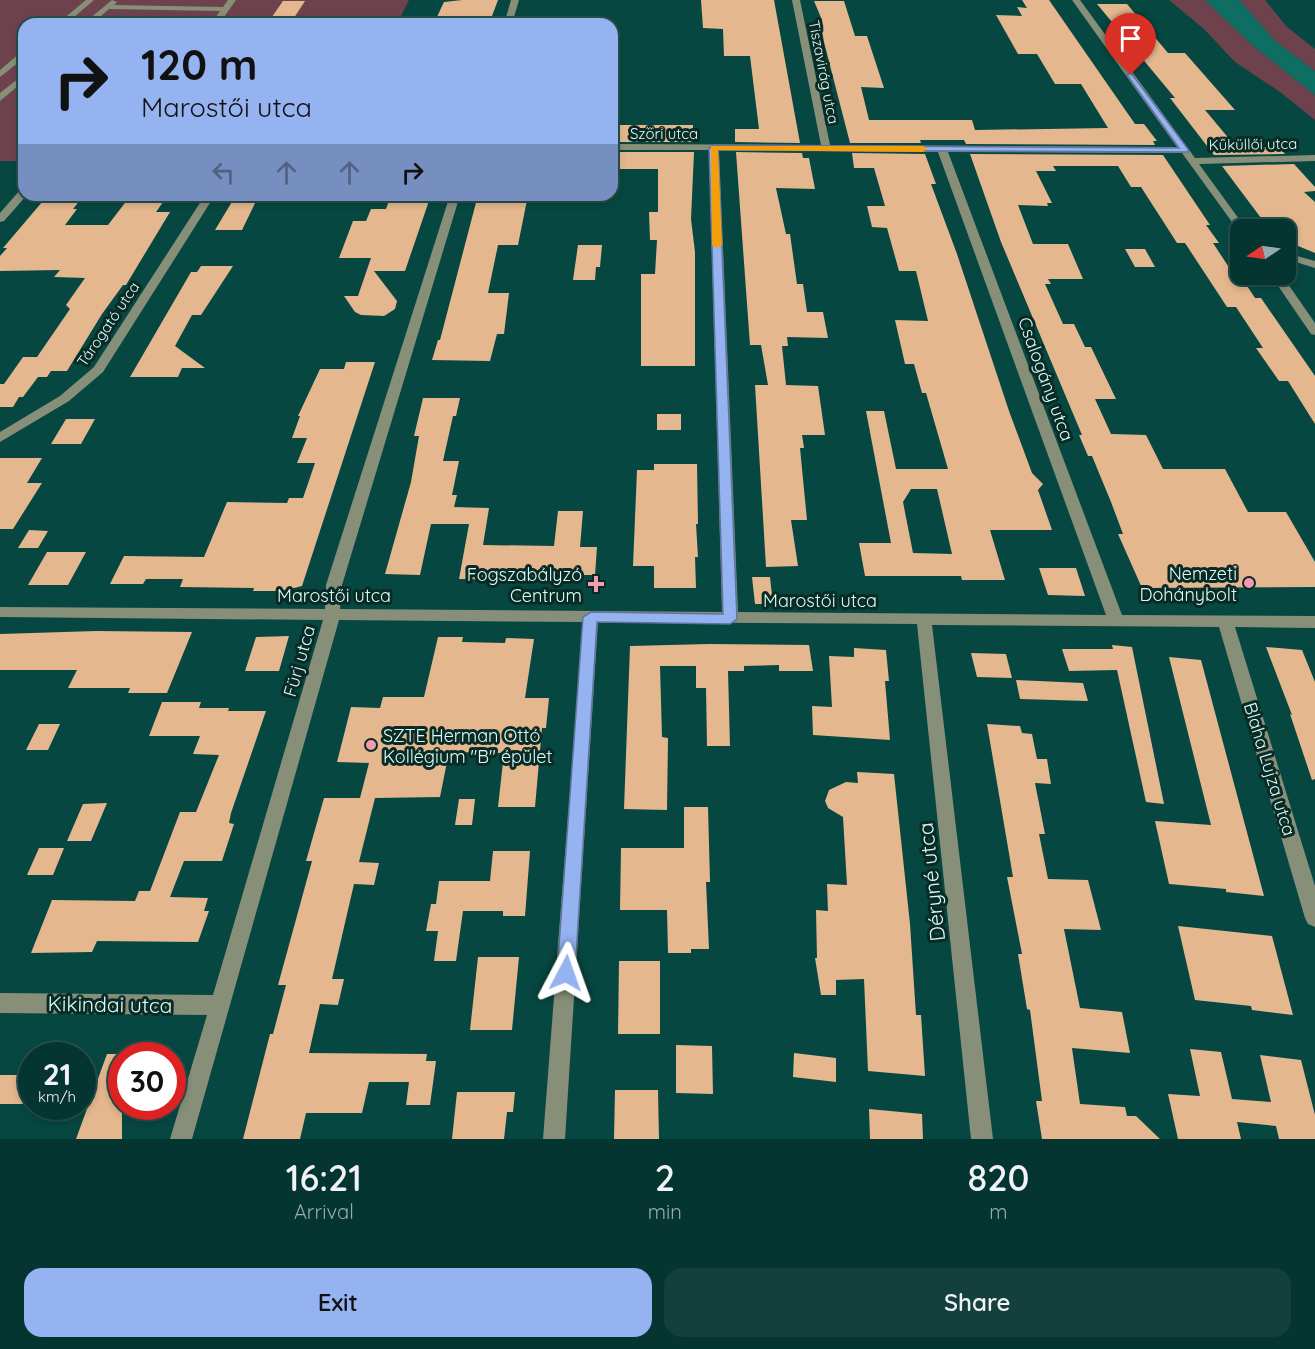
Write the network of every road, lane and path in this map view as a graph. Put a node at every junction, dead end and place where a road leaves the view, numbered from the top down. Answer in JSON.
{"nodes":[{"id":1,"x":90,"y":0,"type":"edge"},
{"id":2,"x":116,"y":0,"type":"edge"},
{"id":3,"x":232,"y":0,"type":"edge"},
{"id":4,"x":515,"y":0,"type":"edge"},
{"id":5,"x":796,"y":0,"type":"edge"},
{"id":6,"x":1077,"y":0,"type":"edge"},
{"id":7,"x":107,"y":7,"type":"junction"},
{"id":8,"x":225,"y":9,"type":"junction"},
{"id":9,"x":68,"y":18,"type":"edge"},
{"id":10,"x":94,"y":18,"type":"edge"},
{"id":11,"x":219,"y":18,"type":"edge"},
{"id":12,"x":510,"y":18,"type":"edge"},
{"id":13,"x":18,"y":59,"type":"edge"},
{"id":14,"x":0,"y":74,"type":"edge"},
{"id":15,"x":18,"y":82,"type":"edge"},
{"id":16,"x":0,"y":98,"type":"edge"},
{"id":17,"x":618,"y":147,"type":"edge"},
{"id":18,"x":714,"y":148,"type":"junction"},
{"id":19,"x":826,"y":148,"type":"junction"},
{"id":20,"x":942,"y":149,"type":"junction"},
{"id":21,"x":1185,"y":150,"type":"junction"},
{"id":22,"x":1315,"y":158,"type":"edge"},
{"id":23,"x":1192,"y":161,"type":"junction"},
{"id":24,"x":18,"y":199,"type":"edge"},
{"id":25,"x":206,"y":201,"type":"edge"},
{"id":26,"x":453,"y":201,"type":"edge"},
{"id":27,"x":0,"y":219,"type":"edge"},
{"id":28,"x":1234,"y":219,"type":"edge"},
{"id":29,"x":1296,"y":259,"type":"edge"},
{"id":30,"x":1315,"y":265,"type":"edge"},
{"id":31,"x":1283,"y":285,"type":"edge"},
{"id":32,"x":1315,"y":331,"type":"edge"},
{"id":33,"x":0,"y":438,"type":"edge"},
{"id":34,"x":0,"y":612,"type":"edge"},
{"id":35,"x":332,"y":614,"type":"junction"},
{"id":36,"x":591,"y":617,"type":"junction"},
{"id":37,"x":730,"y":619,"type":"junction"},
{"id":38,"x":924,"y":620,"type":"junction"},
{"id":39,"x":1116,"y":621,"type":"junction"},
{"id":40,"x":1225,"y":621,"type":"junction"},
{"id":41,"x":1315,"y":622,"type":"edge"},
{"id":42,"x":1315,"y":918,"type":"edge"},
{"id":43,"x":0,"y":1003,"type":"edge"},
{"id":44,"x":219,"y":1005,"type":"junction"},
{"id":45,"x":181,"y":1139,"type":"edge"},
{"id":46,"x":554,"y":1139,"type":"edge"},
{"id":47,"x":982,"y":1139,"type":"edge"}],
"edges":[{"from":1,"to":9,"type":"street"},
{"from":2,"to":7,"type":"street"},
{"from":3,"to":8,"type":"street"},
{"from":4,"to":12,"type":"street"},
{"from":5,"to":19,"type":"street","name":"Tiszavirág utca"},
{"from":6,"to":21,"type":"street"},
{"from":7,"to":8,"type":"street"},
{"from":7,"to":10,"type":"street"},
{"from":8,"to":11,"type":"street"},
{"from":13,"to":14,"type":"street"},
{"from":15,"to":16,"type":"street"},
{"from":17,"to":18,"type":"street","name":"Szöri utca"},
{"from":18,"to":19,"type":"street","name":"Szöri utca"},
{"from":18,"to":37,"type":"street"},
{"from":19,"to":20,"type":"street","name":"Szöri utca"},
{"from":20,"to":21,"type":"street","name":"Szöri utca"},
{"from":20,"to":39,"type":"street","name":"Csalogány utca"},
{"from":21,"to":23,"type":"street"},
{"from":22,"to":23,"type":"street","name":"Küküllői utca"},
{"from":23,"to":28,"type":"street"},
{"from":24,"to":27,"type":"street"},
{"from":25,"to":33,"type":"street","name":"Tárogató utca"},
{"from":26,"to":35,"type":"street","name":"Fürj utca"},
{"from":29,"to":30,"type":"street"},
{"from":31,"to":32,"type":"street"},
{"from":34,"to":35,"type":"street","name":"Marostői utca"},
{"from":35,"to":36,"type":"street","name":"Marostői utca"},
{"from":35,"to":44,"type":"street","name":"Fürj utca"},
{"from":36,"to":37,"type":"street","name":"Marostői utca"},
{"from":36,"to":46,"type":"street"},
{"from":37,"to":38,"type":"street","name":"Marostői utca"},
{"from":38,"to":39,"type":"street","name":"Marostői utca"},
{"from":38,"to":47,"type":"street","name":"Déryné utca"},
{"from":39,"to":40,"type":"street","name":"Marostői utca"},
{"from":40,"to":41,"type":"street","name":"Marostői utca"},
{"from":40,"to":42,"type":"street","name":"Blaha Lujza utca"},
{"from":43,"to":44,"type":"street","name":"Kikindai utca"},
{"from":44,"to":45,"type":"street","name":"Fürj utca"}]}
